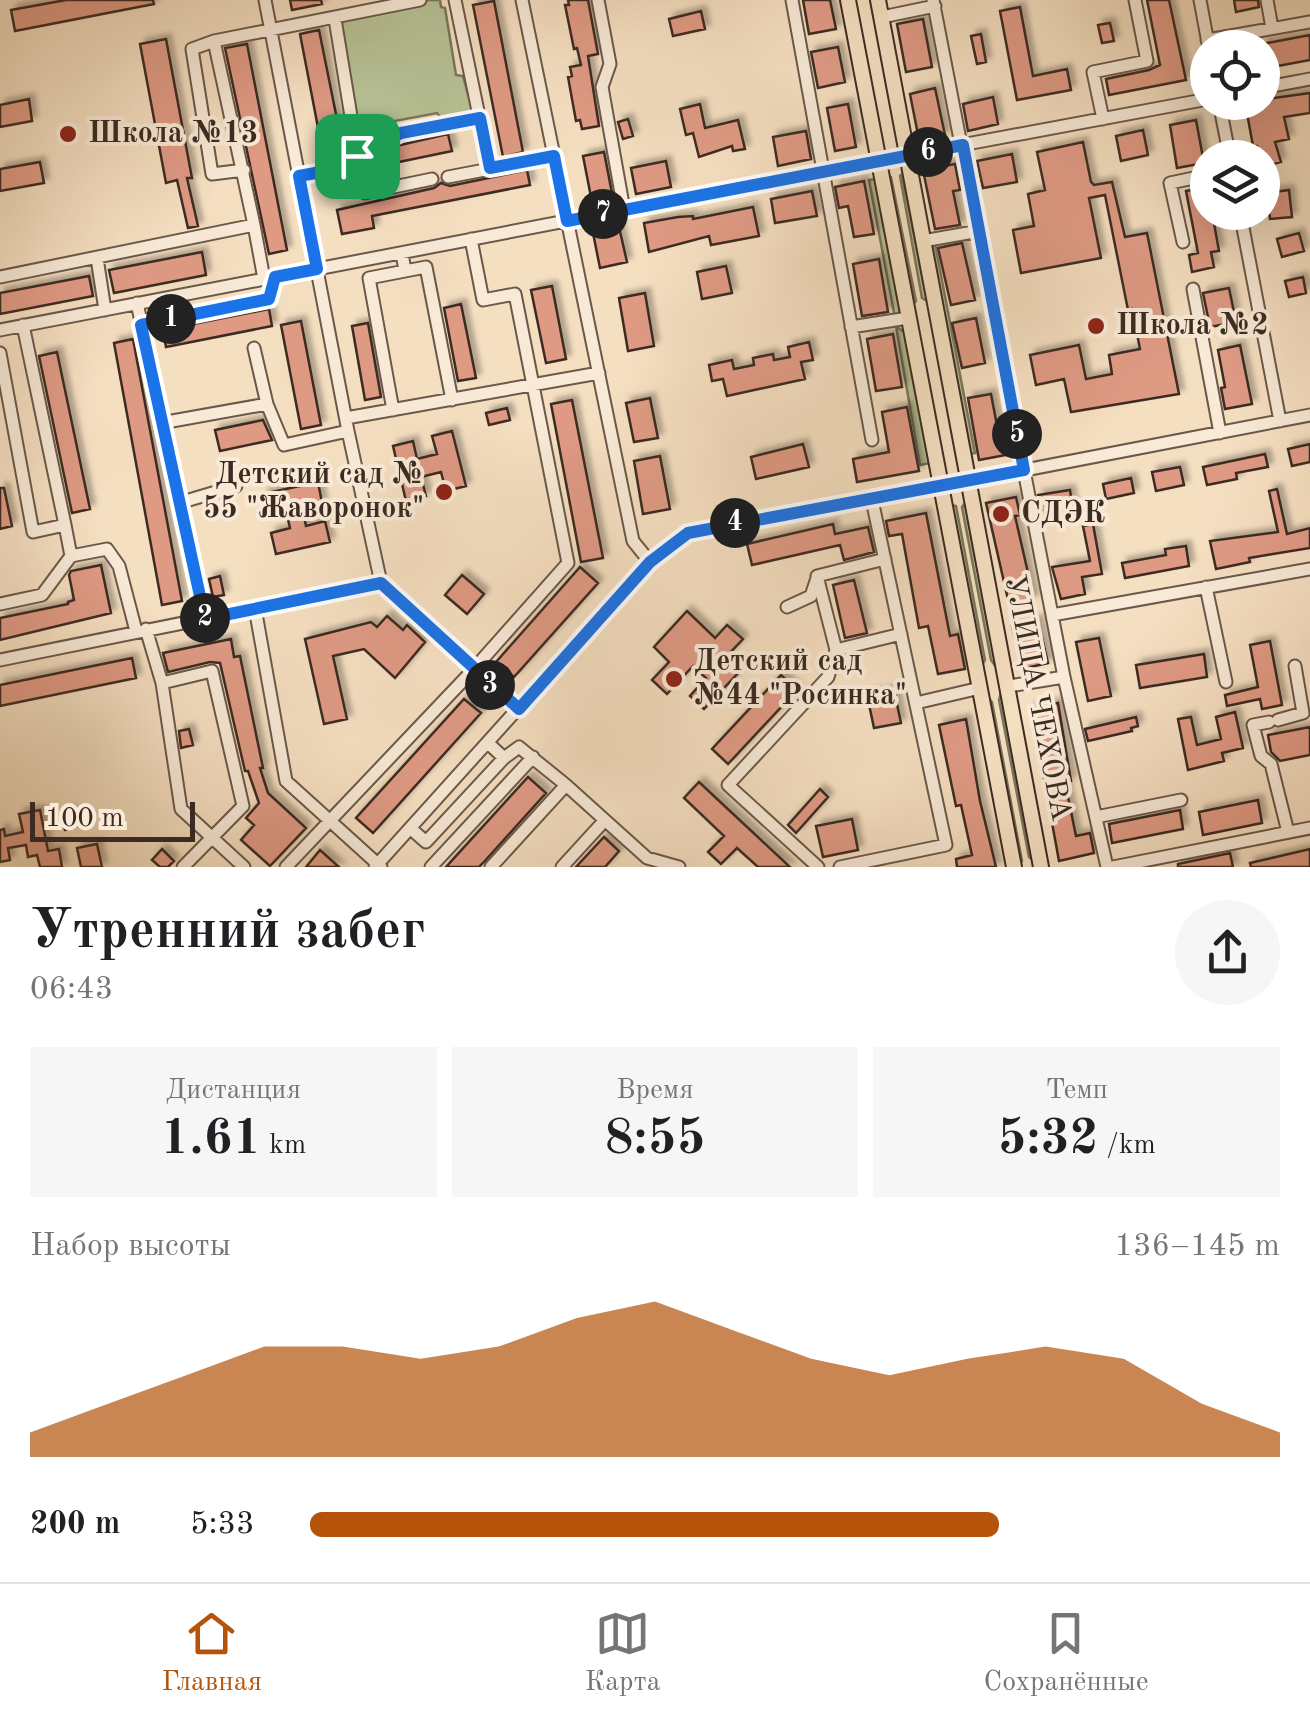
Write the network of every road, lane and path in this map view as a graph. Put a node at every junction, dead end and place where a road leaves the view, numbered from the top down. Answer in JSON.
{"nodes":[{"id":1,"x":265,"y":0,"type":"edge"},
{"id":2,"x":420,"y":0,"type":"edge"},
{"id":3,"x":455,"y":0,"type":"edge"},
{"id":4,"x":522,"y":0,"type":"edge"},
{"id":5,"x":598,"y":0,"type":"edge"},
{"id":6,"x":792,"y":0,"type":"edge"},
{"id":7,"x":848,"y":0,"type":"edge"},
{"id":8,"x":878,"y":0,"type":"edge"},
{"id":9,"x":1134,"y":0,"type":"edge"},
{"id":10,"x":1200,"y":0,"type":"edge"},
{"id":11,"x":1267,"y":0,"type":"edge"},
{"id":12,"x":934,"y":3,"type":"edge"},
{"id":13,"x":882,"y":18,"type":"junction"},
{"id":14,"x":335,"y":20,"type":"junction"},
{"id":15,"x":1310,"y":22,"type":"edge"},
{"id":16,"x":1272,"y":28,"type":"junction"},
{"id":17,"x":271,"y":30,"type":"junction"},
{"id":18,"x":1205,"y":30,"type":"edge"},
{"id":19,"x":1264,"y":30,"type":"edge"},
{"id":20,"x":214,"y":41,"type":"junction"},
{"id":21,"x":1310,"y":79,"type":"edge"},
{"id":22,"x":1280,"y":85,"type":"edge"},
{"id":23,"x":1190,"y":102,"type":"edge"},
{"id":24,"x":480,"y":118,"type":"junction"},
{"id":25,"x":1102,"y":119,"type":"junction"},
{"id":26,"x":963,"y":145,"type":"junction"},
{"id":27,"x":908,"y":155,"type":"junction"},
{"id":28,"x":554,"y":156,"type":"junction"},
{"id":29,"x":358,"y":160,"type":"junction"},
{"id":30,"x":878,"y":161,"type":"junction"},
{"id":31,"x":490,"y":168,"type":"junction"},
{"id":32,"x":244,"y":170,"type":"junction"},
{"id":33,"x":823,"y":172,"type":"junction"},
{"id":34,"x":299,"y":176,"type":"junction"},
{"id":35,"x":448,"y":177,"type":"dead end"},
{"id":36,"x":432,"y":179,"type":"dead end"},
{"id":37,"x":1190,"y":179,"type":"edge"},
{"id":38,"x":624,"y":210,"type":"junction"},
{"id":39,"x":567,"y":221,"type":"junction"},
{"id":40,"x":254,"y":225,"type":"junction"},
{"id":41,"x":979,"y":230,"type":"junction"},
{"id":42,"x":1243,"y":230,"type":"edge"},
{"id":43,"x":471,"y":239,"type":"junction"},
{"id":44,"x":923,"y":241,"type":"junction"},
{"id":45,"x":1183,"y":242,"type":"dead end"},
{"id":46,"x":402,"y":252,"type":"junction"},
{"id":47,"x":98,"y":258,"type":"junction"},
{"id":48,"x":317,"y":269,"type":"junction"},
{"id":49,"x":405,"y":270,"type":"junction"},
{"id":50,"x":0,"y":277,"type":"edge"},
{"id":51,"x":270,"y":278,"type":"junction"},
{"id":52,"x":1192,"y":290,"type":"dead end"},
{"id":53,"x":137,"y":303,"type":"junction"},
{"id":54,"x":106,"y":310,"type":"junction"},
{"id":55,"x":908,"y":318,"type":"junction"},
{"id":56,"x":24,"y":325,"type":"junction"},
{"id":57,"x":141,"y":325,"type":"junction"},
{"id":58,"x":851,"y":327,"type":"junction"},
{"id":59,"x":0,"y":330,"type":"edge"},
{"id":60,"x":254,"y":348,"type":"dead end"},
{"id":61,"x":0,"y":354,"type":"edge"},
{"id":62,"x":599,"y":373,"type":"junction"},
{"id":63,"x":533,"y":385,"type":"junction"},
{"id":64,"x":452,"y":400,"type":"junction"},
{"id":65,"x":267,"y":404,"type":"junction"},
{"id":66,"x":394,"y":410,"type":"junction"},
{"id":67,"x":1310,"y":415,"type":"edge"},
{"id":68,"x":1280,"y":421,"type":"junction"},
{"id":69,"x":161,"y":423,"type":"junction"},
{"id":70,"x":347,"y":425,"type":"junction"},
{"id":71,"x":1220,"y":432,"type":"junction"},
{"id":72,"x":872,"y":440,"type":"dead end"},
{"id":73,"x":1024,"y":470,"type":"junction"},
{"id":74,"x":968,"y":482,"type":"junction"},
{"id":75,"x":236,"y":486,"type":"dead end"},
{"id":76,"x":941,"y":486,"type":"junction"},
{"id":77,"x":872,"y":500,"type":"junction"},
{"id":78,"x":179,"y":503,"type":"junction"},
{"id":79,"x":65,"y":526,"type":"junction"},
{"id":80,"x":71,"y":556,"type":"junction"},
{"id":81,"x":886,"y":559,"type":"junction"},
{"id":82,"x":650,"y":562,"type":"junction"},
{"id":83,"x":1310,"y":569,"type":"edge"},
{"id":84,"x":818,"y":576,"type":"junction"},
{"id":85,"x":381,"y":583,"type":"junction"},
{"id":86,"x":1206,"y":587,"type":"junction"},
{"id":87,"x":0,"y":604,"type":"edge"},
{"id":88,"x":786,"y":606,"type":"dead end"},
{"id":89,"x":255,"y":608,"type":"junction"},
{"id":90,"x":1052,"y":615,"type":"junction"},
{"id":91,"x":205,"y":619,"type":"junction"},
{"id":92,"x":141,"y":630,"type":"junction"},
{"id":93,"x":901,"y":634,"type":"junction"},
{"id":94,"x":836,"y":650,"type":"junction"},
{"id":95,"x":0,"y":660,"type":"edge"},
{"id":96,"x":1295,"y":666,"type":"dead end"},
{"id":97,"x":473,"y":670,"type":"junction"},
{"id":98,"x":1064,"y":677,"type":"junction"},
{"id":99,"x":1226,"y":682,"type":"dead end"},
{"id":100,"x":162,"y":683,"type":"junction"},
{"id":101,"x":1009,"y":686,"type":"junction"},
{"id":102,"x":980,"y":688,"type":"junction"},
{"id":103,"x":916,"y":702,"type":"junction"},
{"id":104,"x":519,"y":709,"type":"junction"},
{"id":105,"x":488,"y":743,"type":"junction"},
{"id":106,"x":533,"y":757,"type":"junction"},
{"id":107,"x":504,"y":758,"type":"junction"},
{"id":108,"x":566,"y":785,"type":"junction"},
{"id":109,"x":1181,"y":800,"type":"dead end"},
{"id":110,"x":1096,"y":817,"type":"junction"},
{"id":111,"x":328,"y":820,"type":"junction"},
{"id":112,"x":605,"y":820,"type":"junction"},
{"id":113,"x":410,"y":828,"type":"junction"},
{"id":114,"x":1310,"y":828,"type":"edge"},
{"id":115,"x":1288,"y":832,"type":"junction"},
{"id":116,"x":210,"y":838,"type":"junction"},
{"id":117,"x":643,"y":862,"type":"edge"},
{"id":118,"x":378,"y":866,"type":"edge"},
{"id":119,"x":183,"y":867,"type":"edge"},
{"id":120,"x":244,"y":867,"type":"edge"},
{"id":121,"x":286,"y":867,"type":"edge"},
{"id":122,"x":431,"y":867,"type":"edge"},
{"id":123,"x":491,"y":867,"type":"edge"},
{"id":124,"x":562,"y":867,"type":"edge"},
{"id":125,"x":679,"y":867,"type":"edge"},
{"id":126,"x":818,"y":867,"type":"edge"},
{"id":127,"x":840,"y":867,"type":"edge"},
{"id":128,"x":1014,"y":867,"type":"edge"},
{"id":129,"x":1041,"y":867,"type":"edge"},
{"id":130,"x":1110,"y":867,"type":"edge"}],
"edges":[{"from":1,"to":17,"type":"street"},
{"from":2,"to":14,"type":"street"},
{"from":3,"to":24,"type":"street"},
{"from":4,"to":28,"type":"street"},
{"from":5,"to":38,"type":"street"},
{"from":6,"to":33,"type":"street"},
{"from":7,"to":30,"type":"main road","name":"УЛИЦА ЧЕХОВА"},
{"from":8,"to":13,"type":"main road","name":"УЛИЦА ЧЕХОВА"},
{"from":9,"to":25,"type":"street"},
{"from":10,"to":18,"type":"street"},
{"from":11,"to":16,"type":"street"},
{"from":12,"to":13,"type":"street"},
{"from":12,"to":26,"type":"street"},
{"from":13,"to":27,"type":"main road","name":"УЛИЦА ЧЕХОВА"},
{"from":14,"to":17,"type":"street"},
{"from":14,"to":29,"type":"street"},
{"from":15,"to":16,"type":"street"},
{"from":16,"to":19,"type":"street"},
{"from":17,"to":20,"type":"street"},
{"from":17,"to":34,"type":"street"},
{"from":20,"to":32,"type":"street"},
{"from":20,"to":32,"type":"street"},
{"from":21,"to":22,"type":"street"},
{"from":23,"to":25,"type":"street"},
{"from":24,"to":29,"type":"street"},
{"from":24,"to":31,"type":"street"},
{"from":25,"to":26,"type":"street"},
{"from":26,"to":27,"type":"street"},
{"from":26,"to":41,"type":"street"},
{"from":27,"to":30,"type":"main road"},
{"from":27,"to":44,"type":"main road","name":"УЛИЦА ЧЕХОВА"},
{"from":28,"to":31,"type":"street"},
{"from":28,"to":39,"type":"street"},
{"from":29,"to":34,"type":"street"},
{"from":29,"to":36,"type":"street"},
{"from":30,"to":33,"type":"street"},
{"from":30,"to":55,"type":"main road","name":"УЛИЦА ЧЕХОВА"},
{"from":31,"to":35,"type":"street"},
{"from":32,"to":40,"type":"street"},
{"from":33,"to":38,"type":"street"},
{"from":33,"to":58,"type":"street"},
{"from":34,"to":48,"type":"street"},
{"from":37,"to":45,"type":"street"},
{"from":38,"to":39,"type":"street"},
{"from":39,"to":43,"type":"street"},
{"from":39,"to":62,"type":"street"},
{"from":40,"to":47,"type":"street"},
{"from":40,"to":51,"type":"street"},
{"from":41,"to":44,"type":"street"},
{"from":41,"to":73,"type":"street"},
{"from":42,"to":68,"type":"street"},
{"from":43,"to":46,"type":"street"},
{"from":43,"to":63,"type":"street"},
{"from":44,"to":74,"type":"main road","name":"УЛИЦА ЧЕХОВА"},
{"from":46,"to":48,"type":"street"},
{"from":46,"to":49,"type":"street"},
{"from":47,"to":50,"type":"street"},
{"from":47,"to":54,"type":"street"},
{"from":48,"to":51,"type":"street"},
{"from":48,"to":70,"type":"street"},
{"from":49,"to":64,"type":"street"},
{"from":49,"to":66,"type":"street"},
{"from":51,"to":53,"type":"street"},
{"from":51,"to":57,"type":"street"},
{"from":52,"to":71,"type":"street"},
{"from":53,"to":54,"type":"street"},
{"from":53,"to":57,"type":"street"},
{"from":54,"to":56,"type":"street"},
{"from":55,"to":58,"type":"street"},
{"from":55,"to":76,"type":"main road","name":"УЛИЦА ЧЕХОВА"},
{"from":56,"to":59,"type":"street"},
{"from":56,"to":79,"type":"street"},
{"from":57,"to":69,"type":"street"},
{"from":58,"to":72,"type":"street"},
{"from":60,"to":65,"type":"street"},
{"from":61,"to":79,"type":"street"},
{"from":62,"to":63,"type":"street"},
{"from":62,"to":82,"type":"street"},
{"from":63,"to":64,"type":"street"},
{"from":63,"to":97,"type":"street"},
{"from":64,"to":66,"type":"street"},
{"from":65,"to":69,"type":"street"},
{"from":65,"to":70,"type":"street"},
{"from":66,"to":70,"type":"street"},
{"from":67,"to":68,"type":"street"},
{"from":68,"to":71,"type":"street"},
{"from":69,"to":78,"type":"street"},
{"from":70,"to":85,"type":"street"},
{"from":71,"to":73,"type":"street"},
{"from":73,"to":74,"type":"street"},
{"from":73,"to":90,"type":"street"},
{"from":74,"to":76,"type":"main road"},
{"from":74,"to":101,"type":"main road","name":"УЛИЦА ЧЕХОВА"},
{"from":75,"to":78,"type":"street"},
{"from":76,"to":77,"type":"street"},
{"from":76,"to":102,"type":"main road","name":"УЛИЦА ЧЕХОВА"},
{"from":77,"to":81,"type":"street"},
{"from":77,"to":82,"type":"street"},
{"from":78,"to":91,"type":"street"},
{"from":79,"to":80,"type":"street"},
{"from":80,"to":87,"type":"street"},
{"from":80,"to":92,"type":"street"},
{"from":81,"to":84,"type":"street"},
{"from":81,"to":93,"type":"street"},
{"from":82,"to":104,"type":"street"},
{"from":83,"to":86,"type":"street"},
{"from":84,"to":88,"type":"street"},
{"from":84,"to":94,"type":"street"},
{"from":85,"to":89,"type":"street"},
{"from":85,"to":97,"type":"street"},
{"from":86,"to":90,"type":"street"},
{"from":86,"to":99,"type":"street"},
{"from":89,"to":91,"type":"street"},
{"from":89,"to":111,"type":"street"},
{"from":90,"to":98,"type":"street"},
{"from":91,"to":92,"type":"street"},
{"from":92,"to":95,"type":"street"},
{"from":92,"to":100,"type":"street"},
{"from":93,"to":94,"type":"street"},
{"from":93,"to":103,"type":"street"},
{"from":94,"to":126,"type":"street"},
{"from":96,"to":115,"type":"street"},
{"from":97,"to":104,"type":"street"},
{"from":97,"to":111,"type":"street"},
{"from":98,"to":101,"type":"street"},
{"from":98,"to":110,"type":"street"},
{"from":100,"to":116,"type":"street"},
{"from":100,"to":116,"type":"street"},
{"from":101,"to":129,"type":"main road","name":"УЛИЦА ЧЕХОВА"},
{"from":102,"to":103,"type":"street"},
{"from":102,"to":128,"type":"main road","name":"УЛИЦА ЧЕХОВА"},
{"from":103,"to":127,"type":"street"},
{"from":104,"to":105,"type":"street"},
{"from":105,"to":107,"type":"street"},
{"from":105,"to":113,"type":"street"},
{"from":106,"to":107,"type":"street"},
{"from":106,"to":108,"type":"street"},
{"from":106,"to":122,"type":"street"},
{"from":107,"to":113,"type":"street"},
{"from":108,"to":112,"type":"street"},
{"from":108,"to":123,"type":"street"},
{"from":109,"to":110,"type":"street"},
{"from":110,"to":130,"type":"street"},
{"from":111,"to":118,"type":"street"},
{"from":111,"to":121,"type":"street"},
{"from":112,"to":117,"type":"street"},
{"from":112,"to":124,"type":"street"},
{"from":113,"to":118,"type":"street"},
{"from":114,"to":115,"type":"street"},
{"from":115,"to":130,"type":"street"},
{"from":116,"to":119,"type":"street"},
{"from":116,"to":120,"type":"street"},
{"from":117,"to":125,"type":"street"}]}
